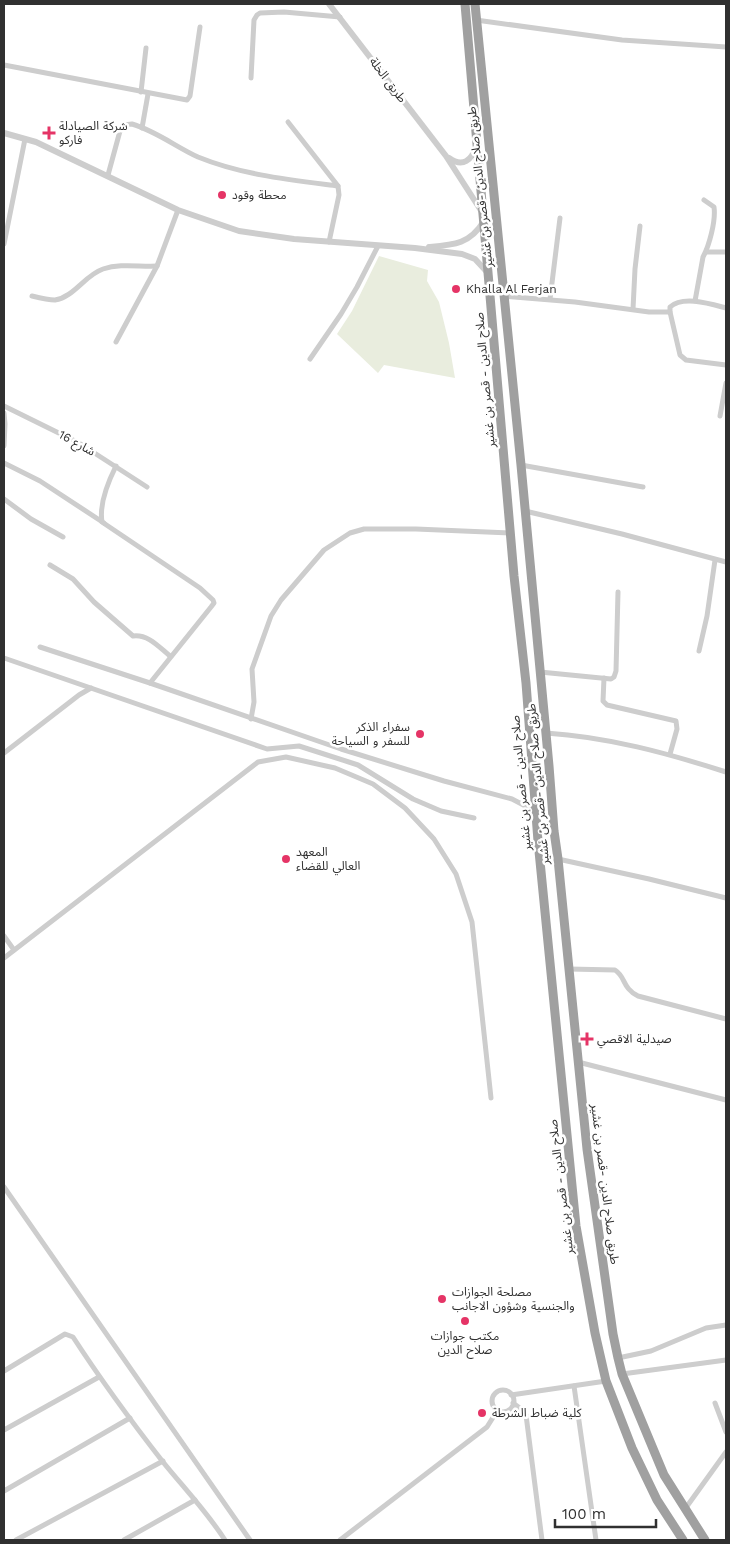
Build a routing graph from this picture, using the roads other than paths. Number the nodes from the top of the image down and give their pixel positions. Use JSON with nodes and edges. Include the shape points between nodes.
{"nodes":[{"id":1,"x":329,"y":4,"type":"edge"},
{"id":2,"x":465,"y":4,"type":"edge"},
{"id":3,"x":475,"y":4,"type":"edge"},
{"id":4,"x":341,"y":18,"type":"junction"},
{"id":5,"x":476,"y":20,"type":"junction"},
{"id":6,"x":200,"y":27,"type":"dead end"},
{"id":7,"x":726,"y":47,"type":"edge"},
{"id":8,"x":146,"y":48,"type":"dead end"},
{"id":9,"x":4,"y":65,"type":"edge"},
{"id":10,"x":251,"y":78,"type":"dead end"},
{"id":11,"x":141,"y":92,"type":"junction"},
{"id":12,"x":148,"y":94,"type":"junction"},
{"id":13,"x":288,"y":122,"type":"dead end"},
{"id":14,"x":142,"y":128,"type":"junction"},
{"id":15,"x":4,"y":133,"type":"edge"},
{"id":16,"x":25,"y":139,"type":"junction"},
{"id":17,"x":476,"y":142,"type":"junction"},
{"id":18,"x":446,"y":156,"type":"junction"},
{"id":19,"x":108,"y":175,"type":"junction"},
{"id":20,"x":338,"y":186,"type":"junction"},
{"id":21,"x":704,"y":200,"type":"dead end"},
{"id":22,"x":178,"y":210,"type":"junction"},
{"id":23,"x":484,"y":218,"type":"junction"},
{"id":24,"x":560,"y":218,"type":"dead end"},
{"id":25,"x":640,"y":226,"type":"dead end"},
{"id":26,"x":329,"y":242,"type":"junction"},
{"id":27,"x":4,"y":244,"type":"edge"},
{"id":28,"x":378,"y":246,"type":"junction"},
{"id":29,"x":415,"y":248,"type":"junction"},
{"id":30,"x":707,"y":252,"type":"junction"},
{"id":31,"x":726,"y":252,"type":"edge"},
{"id":32,"x":157,"y":266,"type":"junction"},
{"id":33,"x":488,"y":274,"type":"junction"},
{"id":34,"x":32,"y":296,"type":"dead end"},
{"id":35,"x":503,"y":296,"type":"junction"},
{"id":36,"x":550,"y":300,"type":"junction"},
{"id":37,"x":695,"y":301,"type":"junction"},
{"id":38,"x":726,"y":308,"type":"edge"},
{"id":39,"x":633,"y":310,"type":"junction"},
{"id":40,"x":670,"y":312,"type":"junction"},
{"id":41,"x":116,"y":342,"type":"dead end"},
{"id":42,"x":310,"y":359,"type":"dead end"},
{"id":43,"x":726,"y":365,"type":"edge"},
{"id":44,"x":726,"y":383,"type":"edge"},
{"id":45,"x":4,"y":406,"type":"edge"},
{"id":46,"x":4,"y":413,"type":"edge"},
{"id":47,"x":720,"y":416,"type":"dead end"},
{"id":48,"x":4,"y":446,"type":"edge"},
{"id":49,"x":4,"y":463,"type":"edge"},
{"id":50,"x":521,"y":465,"type":"junction"},
{"id":51,"x":116,"y":466,"type":"junction"},
{"id":52,"x":147,"y":487,"type":"dead end"},
{"id":53,"x":643,"y":487,"type":"dead end"},
{"id":54,"x":4,"y":499,"type":"edge"},
{"id":55,"x":525,"y":511,"type":"junction"},
{"id":56,"x":105,"y":524,"type":"junction"},
{"id":57,"x":511,"y":534,"type":"junction"},
{"id":58,"x":63,"y":536,"type":"dead end"},
{"id":59,"x":716,"y":560,"type":"junction"},
{"id":60,"x":726,"y":562,"type":"edge"},
{"id":61,"x":50,"y":565,"type":"dead end"},
{"id":62,"x":618,"y":592,"type":"dead end"},
{"id":63,"x":40,"y":647,"type":"dead end"},
{"id":64,"x":699,"y":651,"type":"dead end"},
{"id":65,"x":170,"y":656,"type":"junction"},
{"id":66,"x":4,"y":658,"type":"edge"},
{"id":67,"x":540,"y":672,"type":"junction"},
{"id":68,"x":604,"y":678,"type":"junction"},
{"id":69,"x":150,"y":683,"type":"junction"},
{"id":70,"x":92,"y":688,"type":"junction"},
{"id":71,"x":251,"y":719,"type":"junction"},
{"id":72,"x":546,"y":733,"type":"junction"},
{"id":73,"x":4,"y":753,"type":"edge"},
{"id":74,"x":670,"y":754,"type":"junction"},
{"id":75,"x":726,"y":772,"type":"edge"},
{"id":76,"x":551,"y":798,"type":"junction"},
{"id":77,"x":535,"y":806,"type":"junction"},
{"id":78,"x":474,"y":818,"type":"dead end"},
{"id":79,"x":540,"y":856,"type":"junction"},
{"id":80,"x":557,"y":856,"type":"junction"},
{"id":81,"x":726,"y":898,"type":"edge"},
{"id":82,"x":4,"y":936,"type":"edge"},
{"id":83,"x":14,"y":950,"type":"junction"},
{"id":84,"x":4,"y":958,"type":"edge"},
{"id":85,"x":568,"y":970,"type":"junction"},
{"id":86,"x":726,"y":1019,"type":"edge"},
{"id":87,"x":578,"y":1062,"type":"junction"},
{"id":88,"x":492,"y":1098,"type":"dead end"},
{"id":89,"x":726,"y":1100,"type":"edge"},
{"id":90,"x":4,"y":1187,"type":"edge"},
{"id":91,"x":726,"y":1325,"type":"edge"},
{"id":92,"x":618,"y":1358,"type":"junction"},
{"id":93,"x":726,"y":1360,"type":"edge"},
{"id":94,"x":4,"y":1370,"type":"edge"},
{"id":95,"x":622,"y":1374,"type":"junction"},
{"id":96,"x":99,"y":1377,"type":"junction"},
{"id":97,"x":606,"y":1381,"type":"junction"},
{"id":98,"x":574,"y":1386,"type":"junction"},
{"id":99,"x":511,"y":1395,"type":"junction"},
{"id":100,"x":513,"y":1403,"type":"junction"},
{"id":101,"x":715,"y":1403,"type":"dead end"},
{"id":102,"x":497,"y":1411,"type":"junction"},
{"id":103,"x":130,"y":1418,"type":"junction"},
{"id":104,"x":4,"y":1430,"type":"edge"},
{"id":105,"x":726,"y":1432,"type":"edge"},
{"id":106,"x":726,"y":1452,"type":"edge"},
{"id":107,"x":163,"y":1461,"type":"junction"},
{"id":108,"x":4,"y":1491,"type":"edge"},
{"id":109,"x":194,"y":1500,"type":"junction"},
{"id":110,"x":685,"y":1509,"type":"junction"},
{"id":111,"x":16,"y":1540,"type":"edge"},
{"id":112,"x":124,"y":1540,"type":"edge"},
{"id":113,"x":225,"y":1540,"type":"edge"},
{"id":114,"x":250,"y":1540,"type":"edge"},
{"id":115,"x":340,"y":1540,"type":"edge"},
{"id":116,"x":542,"y":1540,"type":"edge"},
{"id":117,"x":596,"y":1540,"type":"edge"},
{"id":118,"x":683,"y":1540,"type":"edge"},
{"id":119,"x":705,"y":1540,"type":"edge"}],
"edges":[{"from":1,"to":4,"type":"street","name":"طريق الخلة"},
{"from":2,"to":17,"type":"highway","name":"صلاح الدين - قصر بن غشير"},
{"from":3,"to":5,"type":"highway","name":"طريق صلاح الدين -قصر بن غشير"},
{"from":4,"to":10,"type":"street","via":[[284,12],[257,15],[254,20]]},
{"from":4,"to":18,"type":"street","name":"طريق الخلة"},
{"from":5,"to":7,"type":"street","via":[[622,40]]},
{"from":5,"to":35,"type":"highway","name":"طريق صلاح الدين -قصر بن غشير"},
{"from":6,"to":12,"type":"street","via":[[189,99]]},
{"from":8,"to":11,"type":"street"},
{"from":9,"to":11,"type":"street"},
{"from":11,"to":12,"type":"street"},
{"from":12,"to":14,"type":"street"},
{"from":13,"to":20,"type":"street"},
{"from":14,"to":19,"type":"street","via":[[128,124],[122,128]]},
{"from":14,"to":20,"type":"street","via":[[198,157],[242,171]]},
{"from":15,"to":16,"type":"street"},
{"from":16,"to":19,"type":"street"},
{"from":16,"to":27,"type":"street"},
{"from":17,"to":18,"type":"street","via":[[468,160],[457,162]]},
{"from":17,"to":23,"type":"highway","name":"صلاح الدين - قصر بن غشير"},
{"from":18,"to":23,"type":"street","name":"طريق الخلة"},
{"from":19,"to":22,"type":"street"},
{"from":20,"to":26,"type":"street","via":[[339,196]]},
{"from":21,"to":30,"type":"street","via":[[715,210]]},
{"from":22,"to":26,"type":"street","via":[[239,230]]},
{"from":22,"to":32,"type":"street"},
{"from":23,"to":29,"type":"street","via":[[474,234],[458,244]]},
{"from":23,"to":33,"type":"highway","name":"صلاح الدين - قصر بن غشير"},
{"from":24,"to":36,"type":"street"},
{"from":25,"to":39,"type":"street"},
{"from":26,"to":28,"type":"street"},
{"from":28,"to":29,"type":"street"},
{"from":28,"to":42,"type":"street","via":[[358,287]]},
{"from":29,"to":33,"type":"street","via":[[469,256]]},
{"from":30,"to":31,"type":"street"},
{"from":30,"to":37,"type":"street","via":[[702,257]]},
{"from":32,"to":34,"type":"street","via":[[114,266],[92,274],[62,298],[49,300]]},
{"from":32,"to":41,"type":"street"},
{"from":33,"to":57,"type":"highway","name":"صلاح الدين - قصر بن غشير"},
{"from":35,"to":36,"type":"street"},
{"from":35,"to":50,"type":"highway","name":"طريق صلاح الدين -قصر بن غشير"},
{"from":36,"to":39,"type":"street"},
{"from":37,"to":38,"type":"street"},
{"from":37,"to":40,"type":"street","via":[[674,304]]},
{"from":39,"to":40,"type":"street"},
{"from":40,"to":43,"type":"street","via":[[682,358]]},
{"from":44,"to":47,"type":"street"},
{"from":45,"to":51,"type":"street","name":"شارع 16"},
{"from":46,"to":48,"type":"street"},
{"from":49,"to":56,"type":"street"},
{"from":50,"to":53,"type":"street"},
{"from":50,"to":55,"type":"highway","name":"طريق صلاح الدين -قصر بن غشير"},
{"from":51,"to":52,"type":"street","name":"شارع 16"},
{"from":51,"to":56,"type":"street","via":[[107,486],[102,520]]},
{"from":54,"to":58,"type":"street"},
{"from":55,"to":59,"type":"street"},
{"from":55,"to":67,"type":"highway","name":"طريق صلاح الدين -قصر بن غشير"},
{"from":56,"to":65,"type":"street","via":[[213,600],[211,607]]},
{"from":57,"to":71,"type":"street","via":[[364,529],[333,543],[281,600],[271,616],[252,669],[254,702]]},
{"from":57,"to":77,"type":"highway","name":"صلاح الدين - قصر بن غشير"},
{"from":59,"to":60,"type":"street"},
{"from":59,"to":64,"type":"street"},
{"from":61,"to":65,"type":"street","via":[[73,579],[133,636],[146,637]]},
{"from":62,"to":68,"type":"street","via":[[616,671],[612,678]]},
{"from":63,"to":69,"type":"street"},
{"from":65,"to":69,"type":"street"},
{"from":66,"to":70,"type":"street"},
{"from":67,"to":68,"type":"street"},
{"from":67,"to":72,"type":"highway","name":"طريق صلاح الدين -قصر بن غشير"},
{"from":68,"to":74,"type":"street","via":[[603,701],[606,705],[676,721]]},
{"from":69,"to":71,"type":"street"},
{"from":70,"to":73,"type":"street"},
{"from":70,"to":78,"type":"street","via":[[267,749],[299,746],[358,765],[441,812]]},
{"from":71,"to":77,"type":"street","via":[[444,781]]},
{"from":72,"to":74,"type":"street","via":[[574,735]]},
{"from":72,"to":76,"type":"highway","name":"طريق صلاح الدين -قصر بن غشير"},
{"from":74,"to":75,"type":"street"},
{"from":76,"to":77,"type":"highway","via":[[545,807]]},
{"from":76,"to":80,"type":"highway","name":"طريق صلاح الدين -قصر بن غشير"},
{"from":77,"to":79,"type":"highway","name":"صلاح الدين - قصر بن غشير"},
{"from":79,"to":80,"type":"highway","via":[[543,848],[550,846]]},
{"from":79,"to":97,"type":"highway","name":"صلاح الدين - قصر بن غشير","via":[[576,1226],[594,1334]]},
{"from":80,"to":81,"type":"street"},
{"from":80,"to":85,"type":"highway","name":"طريق صلاح الدين -قصر بن غشير"},
{"from":82,"to":83,"type":"street"},
{"from":83,"to":84,"type":"street"},
{"from":83,"to":88,"type":"street","via":[[258,762],[286,757],[334,768],[373,784],[405,808],[432,836],[456,874],[472,922]]},
{"from":85,"to":86,"type":"street","via":[[618,970],[631,993]]},
{"from":85,"to":87,"type":"highway","name":"طريق صلاح الدين -قصر بن غشير"},
{"from":87,"to":89,"type":"street"},
{"from":87,"to":92,"type":"highway","name":"طريق صلاح الدين -قصر بن غشير","via":[[612,1334]]},
{"from":90,"to":114,"type":"street"},
{"from":91,"to":92,"type":"street","via":[[706,1328],[651,1351]]},
{"from":92,"to":95,"type":"highway","name":"طريق صلاح الدين -قصر بن غشير"},
{"from":93,"to":95,"type":"street"},
{"from":94,"to":96,"type":"street","via":[[70,1334]]},
{"from":95,"to":110,"type":"highway","name":"طريق صلاح الدين -قصر بن غشير","via":[[664,1475]]},
{"from":96,"to":103,"type":"street"},
{"from":96,"to":104,"type":"street"},
{"from":97,"to":98,"type":"street"},
{"from":97,"to":118,"type":"highway","name":"صلاح الدين - قصر بن غشير","via":[[657,1500]]},
{"from":98,"to":99,"type":"street"},
{"from":98,"to":117,"type":"street"},
{"from":99,"to":100,"type":"street"},
{"from":99,"to":102,"type":"street","via":[[504,1391],[496,1393],[492,1404]]},
{"from":100,"to":102,"type":"street","via":[[505,1412]]},
{"from":100,"to":116,"type":"street","via":[[526,1415]]},
{"from":101,"to":105,"type":"street"},
{"from":102,"to":115,"type":"street","via":[[486,1427]]},
{"from":103,"to":107,"type":"street"},
{"from":103,"to":108,"type":"street"},
{"from":106,"to":110,"type":"street"},
{"from":107,"to":109,"type":"street"},
{"from":107,"to":111,"type":"street"},
{"from":109,"to":112,"type":"street"},
{"from":109,"to":113,"type":"street"},
{"from":110,"to":119,"type":"highway","name":"طريق صلاح الدين -قصر بن غشير"}]}
